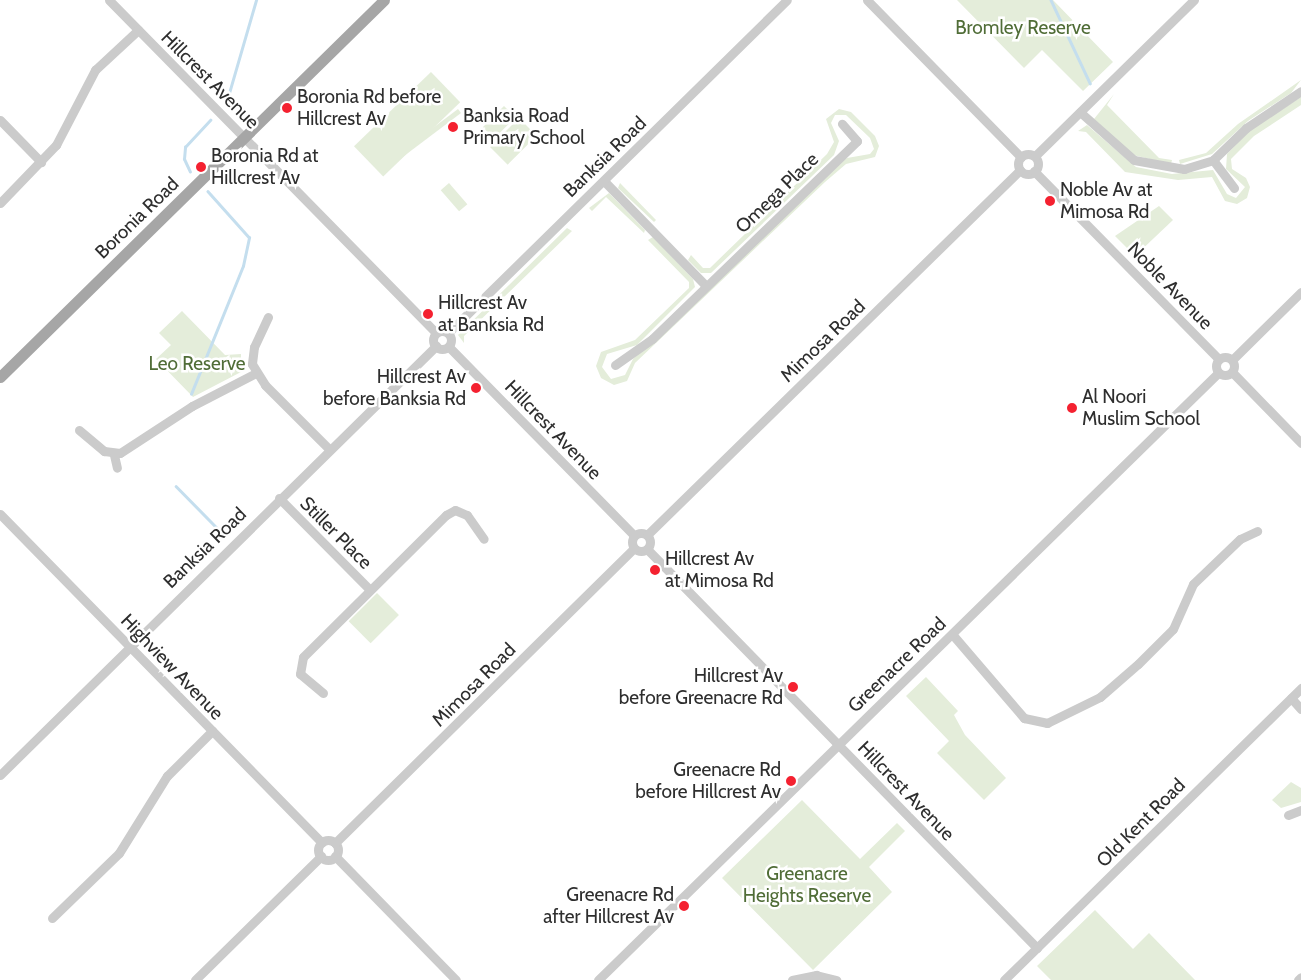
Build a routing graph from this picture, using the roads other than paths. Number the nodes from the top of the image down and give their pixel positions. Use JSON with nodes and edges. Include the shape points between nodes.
{"nodes":[{"id":1,"x":109,"y":0,"type":"edge"},
{"id":2,"x":384,"y":0,"type":"edge"},
{"id":3,"x":795,"y":0,"type":"edge"},
{"id":4,"x":867,"y":0,"type":"edge"},
{"id":5,"x":1194,"y":0,"type":"edge"},
{"id":6,"x":786,"y":2,"type":"edge"},
{"id":7,"x":138,"y":30,"type":"junction"},
{"id":8,"x":1301,"y":91,"type":"edge"},
{"id":9,"x":1080,"y":112,"type":"junction"},
{"id":10,"x":0,"y":120,"type":"edge"},
{"id":11,"x":842,"y":124,"type":"dead end"},
{"id":12,"x":244,"y":137,"type":"junction"},
{"id":13,"x":1034,"y":156,"type":"junction"},
{"id":14,"x":1021,"y":157,"type":"junction"},
{"id":15,"x":1213,"y":160,"type":"junction"},
{"id":16,"x":41,"y":162,"type":"junction"},
{"id":17,"x":1020,"y":170,"type":"junction"},
{"id":18,"x":1034,"y":171,"type":"junction"},
{"id":19,"x":604,"y":181,"type":"junction"},
{"id":20,"x":1234,"y":188,"type":"dead end"},
{"id":21,"x":0,"y":203,"type":"edge"},
{"id":22,"x":706,"y":285,"type":"junction"},
{"id":23,"x":1301,"y":292,"type":"edge"},
{"id":24,"x":268,"y":317,"type":"dead end"},
{"id":25,"x":436,"y":333,"type":"junction"},
{"id":26,"x":448,"y":333,"type":"junction"},
{"id":27,"x":436,"y":346,"type":"junction"},
{"id":28,"x":449,"y":347,"type":"junction"},
{"id":29,"x":1219,"y":359,"type":"junction"},
{"id":30,"x":1232,"y":360,"type":"junction"},
{"id":31,"x":615,"y":365,"type":"dead end"},
{"id":32,"x":1218,"y":372,"type":"junction"},
{"id":33,"x":1232,"y":372,"type":"junction"},
{"id":34,"x":256,"y":373,"type":"junction"},
{"id":35,"x":0,"y":377,"type":"edge"},
{"id":36,"x":79,"y":430,"type":"dead end"},
{"id":37,"x":1301,"y":443,"type":"edge"},
{"id":38,"x":328,"y":448,"type":"junction"},
{"id":39,"x":114,"y":455,"type":"junction"},
{"id":40,"x":117,"y":468,"type":"dead end"},
{"id":41,"x":279,"y":498,"type":"junction"},
{"id":42,"x":0,"y":514,"type":"edge"},
{"id":43,"x":1257,"y":531,"type":"dead end"},
{"id":44,"x":634,"y":535,"type":"junction"},
{"id":45,"x":647,"y":535,"type":"junction"},
{"id":46,"x":484,"y":539,"type":"dead end"},
{"id":47,"x":634,"y":548,"type":"junction"},
{"id":48,"x":647,"y":549,"type":"junction"},
{"id":49,"x":370,"y":590,"type":"junction"},
{"id":50,"x":952,"y":634,"type":"junction"},
{"id":51,"x":129,"y":646,"type":"junction"},
{"id":52,"x":1301,"y":688,"type":"edge"},
{"id":53,"x":323,"y":692,"type":"dead end"},
{"id":54,"x":1291,"y":698,"type":"junction"},
{"id":55,"x":1301,"y":709,"type":"edge"},
{"id":56,"x":212,"y":731,"type":"junction"},
{"id":57,"x":839,"y":745,"type":"junction"},
{"id":58,"x":0,"y":775,"type":"edge"},
{"id":59,"x":1301,"y":810,"type":"edge"},
{"id":60,"x":1288,"y":815,"type":"dead end"},
{"id":61,"x":322,"y":843,"type":"junction"},
{"id":62,"x":335,"y":843,"type":"junction"},
{"id":63,"x":321,"y":856,"type":"junction"},
{"id":64,"x":335,"y":856,"type":"junction"},
{"id":65,"x":52,"y":918,"type":"dead end"},
{"id":66,"x":1037,"y":948,"type":"junction"},
{"id":67,"x":1301,"y":977,"type":"edge"},
{"id":68,"x":194,"y":980,"type":"edge"},
{"id":69,"x":456,"y":980,"type":"edge"},
{"id":70,"x":598,"y":980,"type":"edge"},
{"id":71,"x":792,"y":980,"type":"edge"},
{"id":72,"x":836,"y":980,"type":"edge"},
{"id":73,"x":1004,"y":980,"type":"edge"},
{"id":74,"x":1298,"y":980,"type":"edge"}],
"edges":[{"from":1,"to":7,"type":"street","name":"Hillcrest Avenue"},
{"from":2,"to":12,"type":"main road","name":"Boronia Road"},
{"from":3,"to":6,"type":"street","name":"Banksia Road"},
{"from":4,"to":14,"type":"street"},
{"from":5,"to":9,"type":"street"},
{"from":6,"to":19,"type":"street","name":"Banksia Road"},
{"from":7,"to":12,"type":"street","name":"Hillcrest Avenue"},
{"from":7,"to":16,"type":"street","via":[[96,70],[67,132]]},
{"from":8,"to":15,"type":"street","via":[[1246,128]]},
{"from":9,"to":13,"type":"street"},
{"from":9,"to":15,"type":"street","via":[[1118,149],[1140,163],[1180,170]]},
{"from":10,"to":16,"type":"street"},
{"from":11,"to":22,"type":"street","name":"Omega Place","via":[[857,141]]},
{"from":12,"to":25,"type":"street","name":"Hillcrest Avenue"},
{"from":12,"to":35,"type":"main road","name":"Boronia Road"},
{"from":13,"to":14,"type":"street"},
{"from":13,"to":18,"type":"street"},
{"from":14,"to":17,"type":"street"},
{"from":15,"to":20,"type":"street"},
{"from":16,"to":21,"type":"street"},
{"from":17,"to":18,"type":"street"},
{"from":17,"to":45,"type":"street","name":"Mimosa Road"},
{"from":18,"to":29,"type":"street","name":"Noble Avenue"},
{"from":19,"to":22,"type":"street"},
{"from":19,"to":26,"type":"street","name":"Banksia Road"},
{"from":22,"to":31,"type":"street","name":"Omega Place","via":[[645,345]]},
{"from":23,"to":30,"type":"street"},
{"from":24,"to":34,"type":"street","via":[[252,356]]},
{"from":25,"to":26,"type":"street"},
{"from":25,"to":27,"type":"street"},
{"from":26,"to":28,"type":"street"},
{"from":27,"to":28,"type":"street"},
{"from":27,"to":38,"type":"street","name":"Banksia Road"},
{"from":28,"to":44,"type":"street","name":"Hillcrest Avenue"},
{"from":29,"to":30,"type":"street"},
{"from":29,"to":32,"type":"street"},
{"from":30,"to":33,"type":"street"},
{"from":32,"to":33,"type":"street"},
{"from":32,"to":50,"type":"street","name":"Greenacre Road"},
{"from":33,"to":37,"type":"street"},
{"from":34,"to":38,"type":"street"},
{"from":34,"to":39,"type":"street"},
{"from":36,"to":39,"type":"street"},
{"from":38,"to":41,"type":"street","name":"Banksia Road"},
{"from":39,"to":40,"type":"street"},
{"from":41,"to":49,"type":"street","name":"Stiller Place"},
{"from":41,"to":51,"type":"street","name":"Banksia Road"},
{"from":42,"to":51,"type":"street","name":"Highview Avenue"},
{"from":43,"to":50,"type":"street","via":[[1240,539],[1193,584],[1173,629],[1138,664],[1100,697],[1046,723],[1024,718]]},
{"from":44,"to":45,"type":"street"},
{"from":44,"to":47,"type":"street"},
{"from":45,"to":48,"type":"street"},
{"from":46,"to":49,"type":"street","name":"Stiller Place","via":[[472,519],[454,508]]},
{"from":47,"to":48,"type":"street"},
{"from":47,"to":62,"type":"street","name":"Mimosa Road"},
{"from":48,"to":57,"type":"street","name":"Hillcrest Avenue"},
{"from":49,"to":53,"type":"street","name":"Stiller Place","via":[[295,664],[304,679]]},
{"from":50,"to":57,"type":"street","name":"Greenacre Road"},
{"from":51,"to":56,"type":"street","name":"Highview Avenue"},
{"from":51,"to":58,"type":"street","name":"Banksia Road"},
{"from":52,"to":54,"type":"street","name":"Old Kent Road"},
{"from":54,"to":55,"type":"street"},
{"from":54,"to":66,"type":"street","name":"Old Kent Road"},
{"from":56,"to":61,"type":"street","name":"Highview Avenue"},
{"from":56,"to":65,"type":"street","via":[[167,776],[118,854]]},
{"from":57,"to":66,"type":"street","name":"Hillcrest Avenue"},
{"from":57,"to":70,"type":"street","name":"Greenacre Road"},
{"from":59,"to":60,"type":"street"},
{"from":61,"to":62,"type":"street"},
{"from":61,"to":63,"type":"street"},
{"from":62,"to":64,"type":"street"},
{"from":63,"to":64,"type":"street"},
{"from":63,"to":68,"type":"street"},
{"from":64,"to":69,"type":"street"},
{"from":66,"to":73,"type":"street","name":"Old Kent Road"},
{"from":67,"to":74,"type":"street"},
{"from":71,"to":72,"type":"street","via":[[816,976]]}]}
